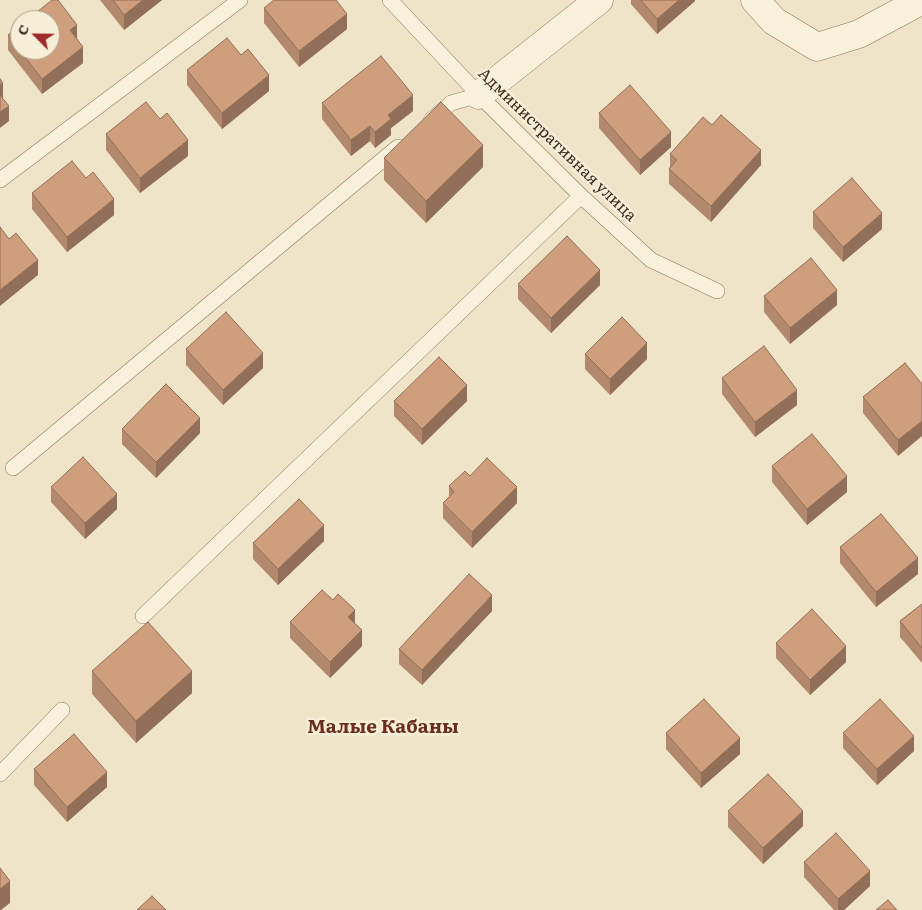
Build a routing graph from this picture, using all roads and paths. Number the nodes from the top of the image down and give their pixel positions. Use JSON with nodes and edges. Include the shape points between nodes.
{"nodes":[{"id":1,"x":240,"y":0,"type":"edge"},
{"id":2,"x":390,"y":0,"type":"edge"},
{"id":3,"x":599,"y":0,"type":"edge"},
{"id":4,"x":756,"y":0,"type":"edge"},
{"id":5,"x":918,"y":5,"type":"edge"},
{"id":6,"x":479,"y":95,"type":"junction"},
{"id":7,"x":0,"y":180,"type":"edge"},
{"id":8,"x":581,"y":196,"type":"junction"},
{"id":9,"x":717,"y":291,"type":"dead end"},
{"id":10,"x":13,"y":468,"type":"dead end"},
{"id":11,"x":143,"y":616,"type":"dead end"},
{"id":12,"x":62,"y":710,"type":"dead end"},
{"id":13,"x":0,"y":774,"type":"edge"}],
"edges":[{"from":1,"to":7,"type":"lane"},
{"from":2,"to":6,"type":"lane","name":"Административная улица"},
{"from":3,"to":6,"type":"street"},
{"from":4,"to":5,"type":"street","via":[[774,21],[817,47],[859,34]]},
{"from":6,"to":8,"type":"lane","name":"Административная улица"},
{"from":6,"to":10,"type":"lane","via":[[451,103]]},
{"from":8,"to":9,"type":"lane","name":"Административная улица","via":[[651,260]]},
{"from":8,"to":11,"type":"lane"},
{"from":12,"to":13,"type":"lane"}]}
